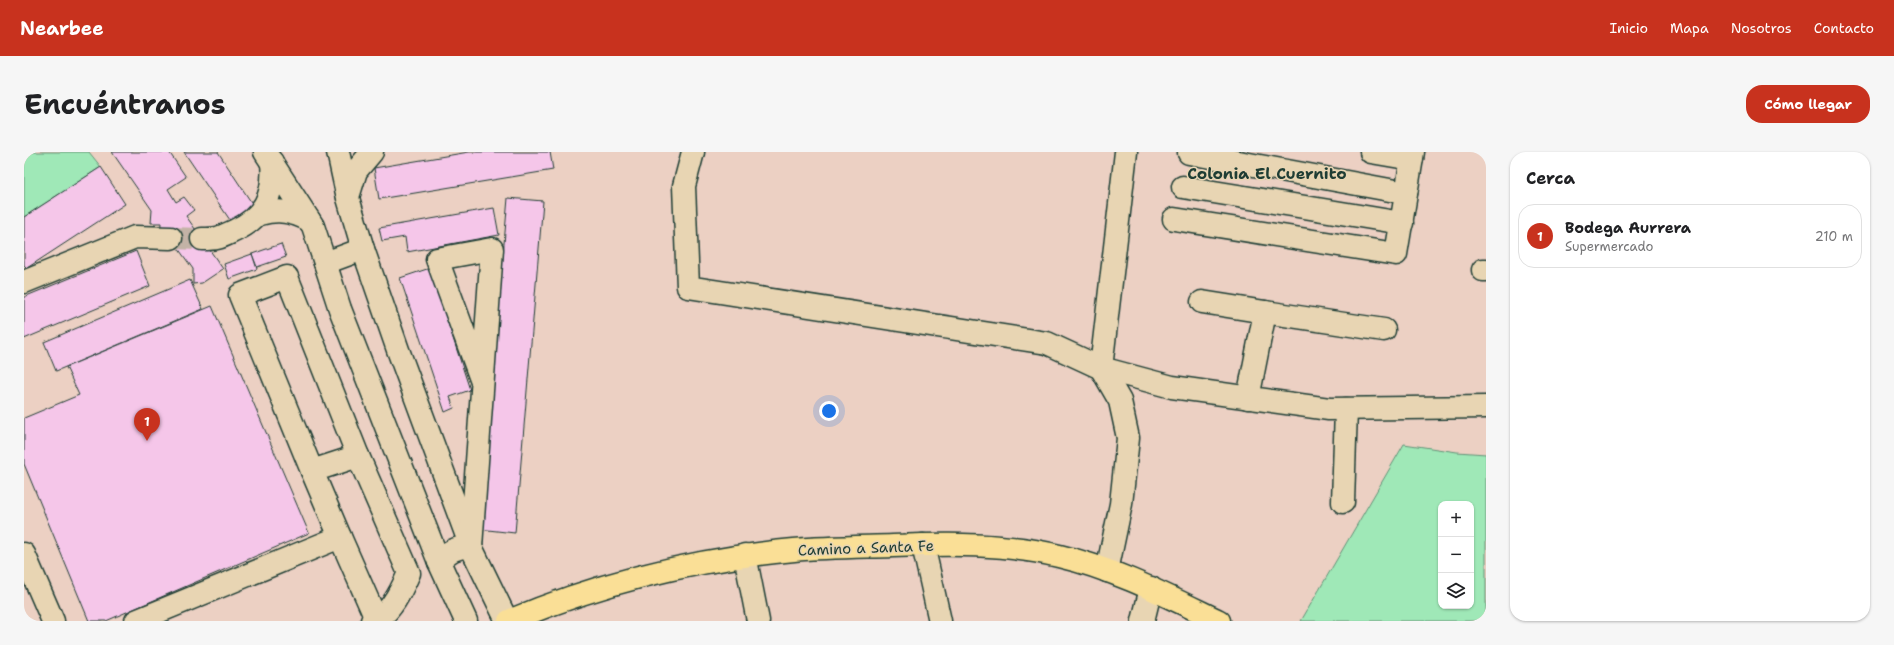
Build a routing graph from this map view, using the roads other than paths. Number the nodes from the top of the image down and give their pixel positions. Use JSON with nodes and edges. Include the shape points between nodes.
{"nodes":[{"id":1,"x":338,"y":152,"type":"edge"},
{"id":2,"x":372,"y":152,"type":"edge"},
{"id":3,"x":694,"y":152,"type":"edge"},
{"id":4,"x":1126,"y":152,"type":"edge"},
{"id":5,"x":1371,"y":152,"type":"edge"},
{"id":6,"x":1189,"y":153,"type":"dead end"},
{"id":7,"x":1413,"y":156,"type":"edge"},
{"id":8,"x":269,"y":157,"type":"edge"},
{"id":9,"x":1182,"y":186,"type":"dead end"},
{"id":10,"x":1406,"y":193,"type":"junction"},
{"id":11,"x":348,"y":198,"type":"junction"},
{"id":12,"x":260,"y":214,"type":"junction"},
{"id":13,"x":1174,"y":219,"type":"dead end"},
{"id":14,"x":309,"y":220,"type":"junction"},
{"id":15,"x":1402,"y":223,"type":"junction"},
{"id":16,"x":171,"y":238,"type":"tunnel mouth"},
{"id":17,"x":202,"y":239,"type":"tunnel mouth"},
{"id":18,"x":362,"y":249,"type":"junction"},
{"id":19,"x":325,"y":263,"type":"junction"},
{"id":20,"x":24,"y":282,"type":"edge"},
{"id":21,"x":1202,"y":302,"type":"dead end"},
{"id":22,"x":1265,"y":312,"type":"junction"},
{"id":23,"x":1384,"y":330,"type":"dead end"},
{"id":24,"x":1101,"y":368,"type":"junction"},
{"id":25,"x":482,"y":382,"type":"junction"},
{"id":26,"x":1248,"y":398,"type":"junction"},
{"id":27,"x":1486,"y":407,"type":"edge"},
{"id":28,"x":1346,"y":409,"type":"junction"},
{"id":29,"x":358,"y":456,"type":"junction"},
{"id":30,"x":312,"y":471,"type":"junction"},
{"id":31,"x":1343,"y":502,"type":"dead end"},
{"id":32,"x":340,"y":537,"type":"junction"},
{"id":33,"x":923,"y":545,"type":"junction"},
{"id":34,"x":471,"y":547,"type":"junction"},
{"id":35,"x":24,"y":554,"type":"edge"},
{"id":36,"x":745,"y":555,"type":"junction"},
{"id":37,"x":440,"y":562,"type":"junction"},
{"id":38,"x":1107,"y":571,"type":"junction"},
{"id":39,"x":1151,"y":588,"type":"junction"},
{"id":40,"x":53,"y":621,"type":"edge"},
{"id":41,"x":136,"y":621,"type":"edge"},
{"id":42,"x":375,"y":621,"type":"edge"},
{"id":43,"x":466,"y":621,"type":"edge"},
{"id":44,"x":508,"y":621,"type":"edge"},
{"id":45,"x":758,"y":621,"type":"edge"},
{"id":46,"x":940,"y":621,"type":"edge"},
{"id":47,"x":1142,"y":621,"type":"edge"},
{"id":48,"x":1219,"y":621,"type":"edge"}],
"edges":[{"from":1,"to":11,"type":"street"},
{"from":2,"to":11,"type":"street","via":[[356,171]]},
{"from":3,"to":24,"type":"street","via":[[684,186],[688,287],[1047,343]]},
{"from":4,"to":24,"type":"street"},
{"from":5,"to":7,"type":"street"},
{"from":6,"to":10,"type":"street"},
{"from":7,"to":10,"type":"street"},
{"from":8,"to":12,"type":"street","via":[[273,175],[271,188]]},
{"from":8,"to":14,"type":"street"},
{"from":9,"to":15,"type":"street"},
{"from":10,"to":15,"type":"street"},
{"from":11,"to":18,"type":"street"},
{"from":12,"to":14,"type":"street","via":[[272,210],[285,210]]},
{"from":12,"to":17,"type":"street","via":[[241,228],[219,239]]},
{"from":13,"to":15,"type":"street","via":[[1396,254]]},
{"from":14,"to":19,"type":"street"},
{"from":16,"to":20,"type":"street","via":[[135,237]]},
{"from":18,"to":19,"type":"street"},
{"from":18,"to":34,"type":"street"},
{"from":19,"to":37,"type":"street","via":[[340,309]]},
{"from":21,"to":22,"type":"street"},
{"from":22,"to":23,"type":"street"},
{"from":22,"to":26,"type":"street"},
{"from":24,"to":26,"type":"street","via":[[1172,387]]},
{"from":24,"to":38,"type":"street","via":[[1120,401],[1128,438],[1121,504]]},
{"from":25,"to":25,"type":"street","via":[[483,366],[492,249],[437,259]]},
{"from":25,"to":34,"type":"street"},
{"from":26,"to":28,"type":"street"},
{"from":27,"to":28,"type":"street"},
{"from":28,"to":31,"type":"street"},
{"from":29,"to":30,"type":"street"},
{"from":29,"to":30,"type":"street","via":[[287,277],[240,296]]},
{"from":29,"to":42,"type":"street","via":[[409,573],[396,601]]},
{"from":30,"to":32,"type":"street"},
{"from":32,"to":41,"type":"street"},
{"from":32,"to":42,"type":"street"},
{"from":33,"to":36,"type":"main road","name":"Camino a Santa Fe","via":[[796,550]]},
{"from":33,"to":38,"type":"main road","name":"Camino a Santa Fe","via":[[1006,547],[1058,556]]},
{"from":33,"to":46,"type":"street"},
{"from":34,"to":37,"type":"street","via":[[453,550],[445,554]]},
{"from":34,"to":44,"type":"street"},
{"from":35,"to":40,"type":"street"},
{"from":36,"to":44,"type":"main road","name":"Camino a Santa Fe","via":[[644,575],[552,603]]},
{"from":36,"to":45,"type":"street"},
{"from":37,"to":43,"type":"street"},
{"from":38,"to":39,"type":"main road","name":"Camino a Santa Fe"},
{"from":39,"to":47,"type":"street"},
{"from":39,"to":48,"type":"main road","name":"Camino a Santa Fe"}]}
